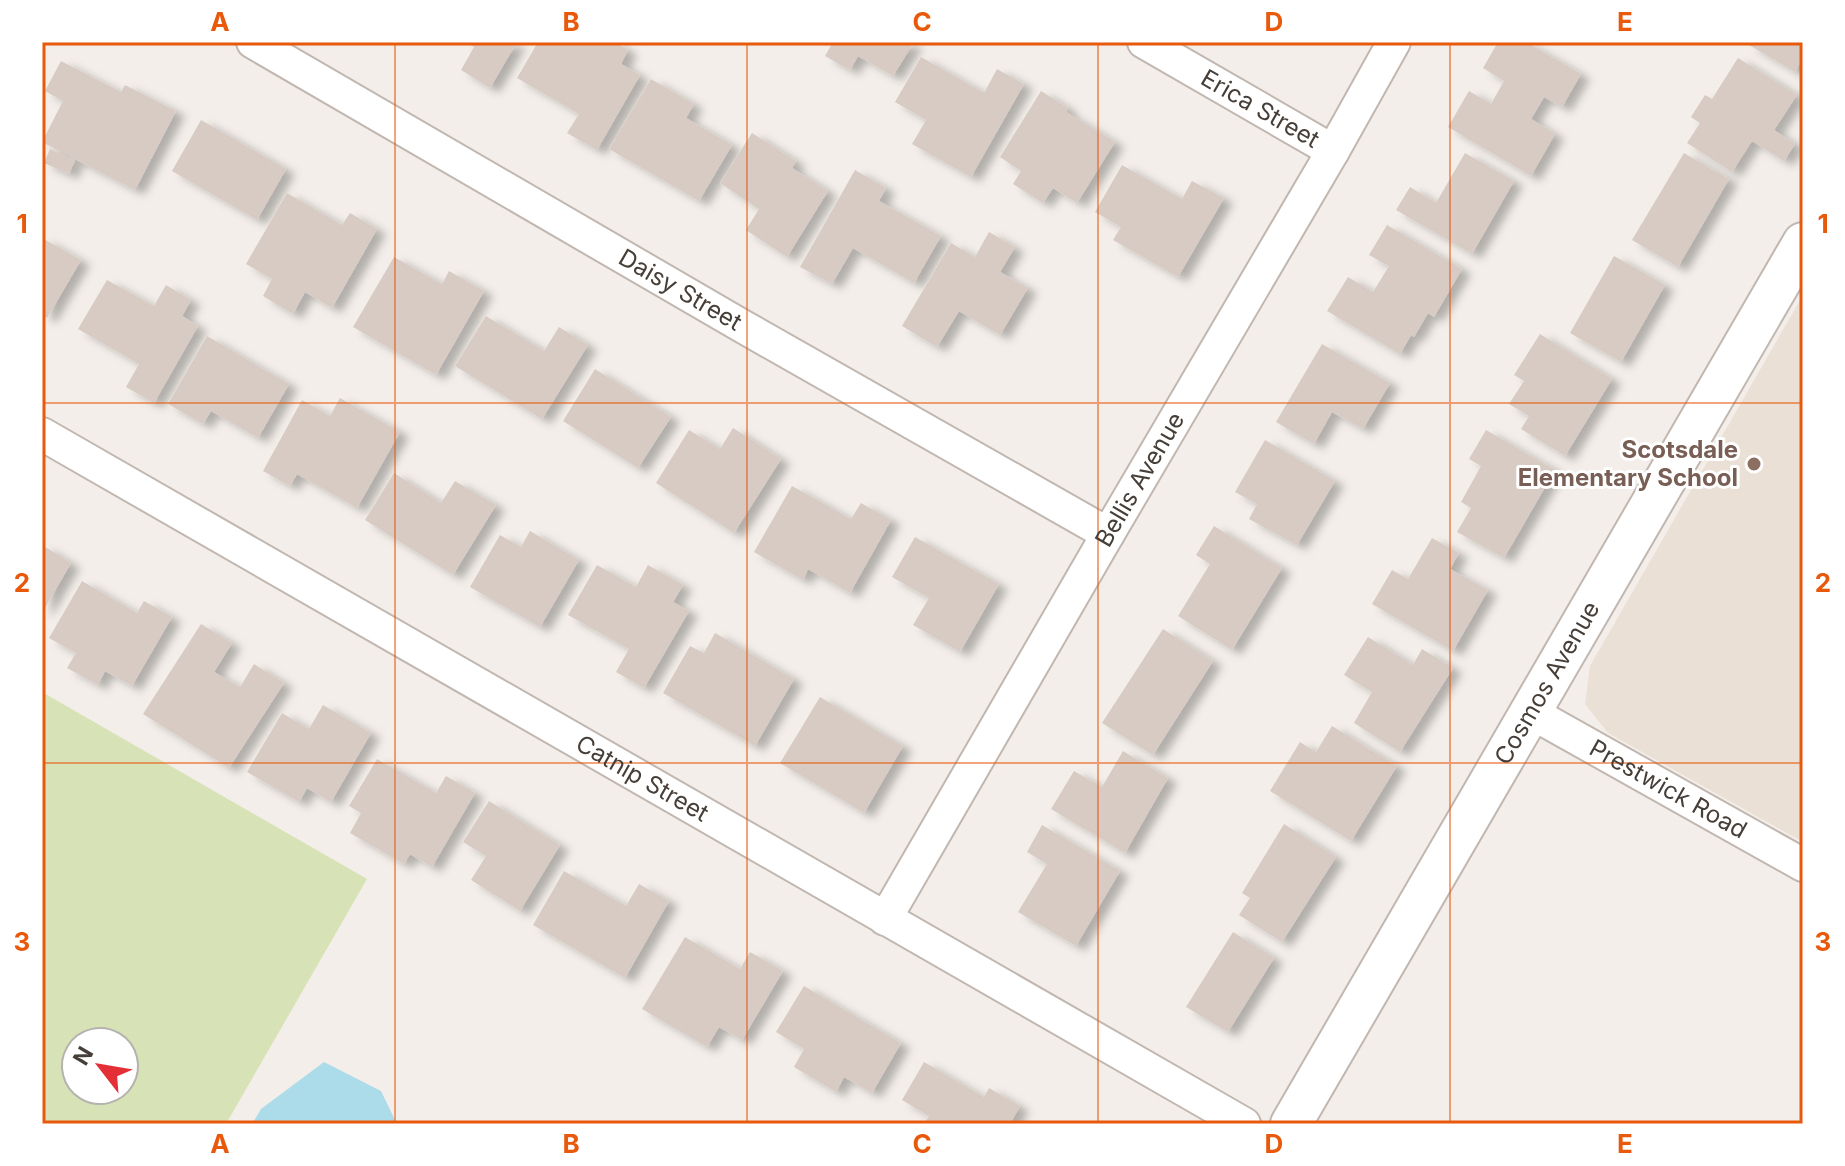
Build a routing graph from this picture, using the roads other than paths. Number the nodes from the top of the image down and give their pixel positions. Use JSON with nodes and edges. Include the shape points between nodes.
{"nodes":[{"id":1,"x":253,"y":42,"type":"edge"},
{"id":2,"x":1144,"y":42,"type":"edge"},
{"id":3,"x":1394,"y":42,"type":"edge"},
{"id":4,"x":1333,"y":151,"type":"junction"},
{"id":5,"x":1803,"y":243,"type":"edge"},
{"id":6,"x":42,"y":434,"type":"edge"},
{"id":7,"x":1108,"y":534,"type":"junction"},
{"id":8,"x":1532,"y":713,"type":"junction"},
{"id":9,"x":1803,"y":865,"type":"edge"},
{"id":10,"x":885,"y":919,"type":"junction"},
{"id":11,"x":1244,"y":1124,"type":"edge"},
{"id":12,"x":1291,"y":1124,"type":"edge"}],
"edges":[{"from":1,"to":7,"type":"street","name":"Daisy Street"},
{"from":2,"to":4,"type":"street","name":"Erica Street"},
{"from":3,"to":4,"type":"street","name":"Bellis Avenue"},
{"from":4,"to":7,"type":"street","name":"Bellis Avenue"},
{"from":5,"to":8,"type":"street","name":"Cosmos Avenue"},
{"from":6,"to":10,"type":"street","name":"Catnip Street"},
{"from":7,"to":10,"type":"street","name":"Bellis Avenue"},
{"from":8,"to":9,"type":"street","name":"Prestwick Road"},
{"from":8,"to":12,"type":"street","name":"Cosmos Avenue"},
{"from":10,"to":11,"type":"street","name":"Catnip Street"}]}
